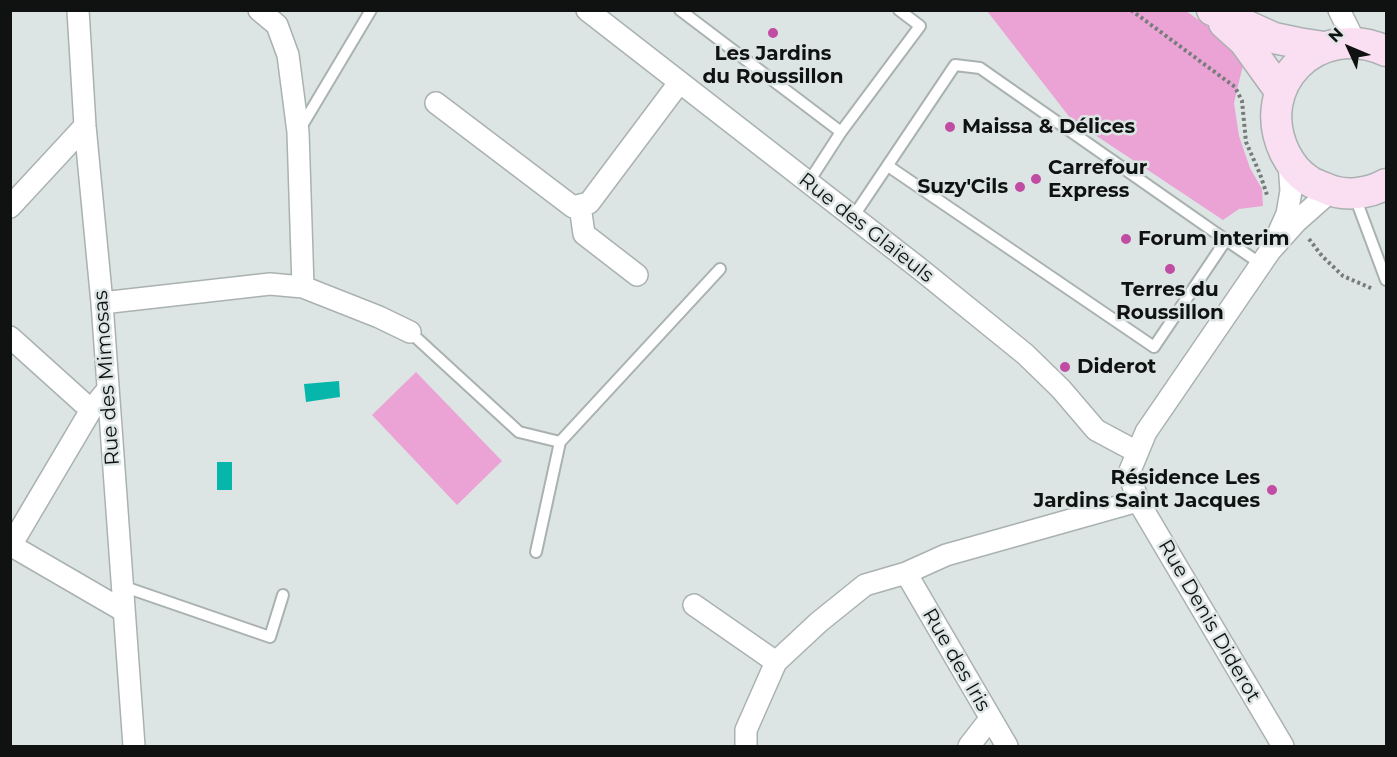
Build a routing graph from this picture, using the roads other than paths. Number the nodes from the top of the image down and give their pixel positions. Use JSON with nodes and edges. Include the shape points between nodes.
{"nodes":[{"id":1,"x":78,"y":10,"type":"edge"},
{"id":2,"x":259,"y":10,"type":"edge"},
{"id":3,"x":372,"y":10,"type":"edge"},
{"id":4,"x":587,"y":10,"type":"edge"},
{"id":5,"x":680,"y":10,"type":"edge"},
{"id":6,"x":899,"y":10,"type":"edge"},
{"id":7,"x":1211,"y":10,"type":"edge"},
{"id":8,"x":1339,"y":10,"type":"edge"},
{"id":9,"x":1354,"y":42,"type":"junction"},
{"id":10,"x":1324,"y":47,"type":"junction"},
{"id":11,"x":1386,"y":51,"type":"edge"},
{"id":12,"x":679,"y":83,"type":"junction"},
{"id":13,"x":1280,"y":91,"type":"junction"},
{"id":14,"x":436,"y":103,"type":"dead end"},
{"id":15,"x":86,"y":126,"type":"junction"},
{"id":16,"x":298,"y":132,"type":"junction"},
{"id":17,"x":841,"y":132,"type":"junction"},
{"id":18,"x":1289,"y":162,"type":"junction"},
{"id":19,"x":888,"y":166,"type":"junction"},
{"id":20,"x":808,"y":183,"type":"junction"},
{"id":21,"x":1368,"y":189,"type":"edge"},
{"id":22,"x":580,"y":206,"type":"junction"},
{"id":23,"x":10,"y":207,"type":"edge"},
{"id":24,"x":853,"y":217,"type":"junction"},
{"id":25,"x":1292,"y":218,"type":"junction"},
{"id":26,"x":1226,"y":240,"type":"junction"},
{"id":27,"x":1266,"y":257,"type":"junction"},
{"id":28,"x":720,"y":269,"type":"dead end"},
{"id":29,"x":637,"y":275,"type":"dead end"},
{"id":30,"x":1386,"y":280,"type":"edge"},
{"id":31,"x":303,"y":287,"type":"junction"},
{"id":32,"x":102,"y":303,"type":"junction"},
{"id":33,"x":410,"y":332,"type":"joint"},
{"id":34,"x":10,"y":337,"type":"edge"},
{"id":35,"x":108,"y":389,"type":"junction"},
{"id":36,"x":91,"y":410,"type":"junction"},
{"id":37,"x":560,"y":442,"type":"junction"},
{"id":38,"x":1137,"y":452,"type":"junction"},
{"id":39,"x":1138,"y":501,"type":"junction"},
{"id":40,"x":11,"y":547,"type":"edge"},
{"id":41,"x":536,"y":552,"type":"dead end"},
{"id":42,"x":906,"y":573,"type":"junction"},
{"id":43,"x":122,"y":586,"type":"junction"},
{"id":44,"x":283,"y":595,"type":"dead end"},
{"id":45,"x":694,"y":605,"type":"dead end"},
{"id":46,"x":124,"y":611,"type":"junction"},
{"id":47,"x":776,"y":662,"type":"junction"},
{"id":48,"x":990,"y":719,"type":"junction"},
{"id":49,"x":134,"y":747,"type":"edge"},
{"id":50,"x":746,"y":747,"type":"edge"},
{"id":51,"x":969,"y":747,"type":"edge"},
{"id":52,"x":1007,"y":747,"type":"edge"},
{"id":53,"x":1283,"y":747,"type":"edge"}],
"edges":[{"from":1,"to":15,"type":"street","name":"Rue des Mimosas"},
{"from":2,"to":16,"type":"street","via":[[277,25],[288,56]]},
{"from":3,"to":16,"type":"lane"},
{"from":4,"to":12,"type":"street","name":"Rue des Glaïeuls"},
{"from":5,"to":17,"type":"lane"},
{"from":6,"to":17,"type":"lane","via":[[920,26]]},
{"from":7,"to":10,"type":"main road","via":[[1274,38]]},
{"from":7,"to":13,"type":"main road","via":[[1244,41]]},
{"from":8,"to":9,"type":"street"},
{"from":9,"to":10,"type":"main road"},
{"from":9,"to":11,"type":"main road"},
{"from":10,"to":13,"type":"main road","via":[[1305,58]]},
{"from":12,"to":20,"type":"street","name":"Rue des Glaïeuls"},
{"from":12,"to":22,"type":"street","via":[[589,203]]},
{"from":13,"to":18,"type":"main road","via":[[1275,116],[1278,140]]},
{"from":14,"to":22,"type":"street","via":[[573,207]]},
{"from":15,"to":23,"type":"street"},
{"from":15,"to":32,"type":"street","name":"Rue des Mimosas"},
{"from":16,"to":31,"type":"street"},
{"from":17,"to":20,"type":"lane"},
{"from":18,"to":21,"type":"main road","via":[[1308,180]]},
{"from":18,"to":25,"type":"street","name":"Rue Denis Diderot"},
{"from":19,"to":24,"type":"lane"},
{"from":19,"to":26,"type":"lane","via":[[955,65],[980,68]]},
{"from":19,"to":26,"type":"lane","via":[[1154,347]]},
{"from":20,"to":24,"type":"street","name":"Rue des Glaïeuls"},
{"from":21,"to":25,"type":"street","name":"Rue Denis Diderot"},
{"from":21,"to":30,"type":"lane"},
{"from":22,"to":29,"type":"street","via":[[584,234]]},
{"from":24,"to":38,"type":"street","name":"Rue des Glaïeuls","via":[[1024,354],[1061,388],[1096,430]]},
{"from":25,"to":27,"type":"street","name":"Rue Denis Diderot"},
{"from":26,"to":27,"type":"lane"},
{"from":27,"to":38,"type":"street","name":"Rue Denis Diderot","via":[[1146,432]]},
{"from":28,"to":37,"type":"lane"},
{"from":31,"to":32,"type":"street","via":[[270,284]]},
{"from":31,"to":33,"type":"street"},
{"from":32,"to":35,"type":"street","name":"Rue des Mimosas"},
{"from":33,"to":37,"type":"lane","via":[[519,432]]},
{"from":34,"to":36,"type":"street"},
{"from":35,"to":36,"type":"street"},
{"from":35,"to":43,"type":"street","name":"Rue des Mimosas"},
{"from":36,"to":40,"type":"street"},
{"from":37,"to":41,"type":"lane"},
{"from":38,"to":39,"type":"street","name":"Rue Denis Diderot","via":[[1129,473]]},
{"from":39,"to":42,"type":"street","via":[[946,555]]},
{"from":39,"to":53,"type":"street","name":"Rue Denis Diderot"},
{"from":40,"to":46,"type":"street"},
{"from":42,"to":47,"type":"street","via":[[865,585]]},
{"from":42,"to":48,"type":"street","name":"Rue des Iris"},
{"from":43,"to":44,"type":"lane","via":[[270,638]]},
{"from":43,"to":46,"type":"street","name":"Rue des Mimosas"},
{"from":45,"to":47,"type":"street"},
{"from":46,"to":49,"type":"street","name":"Rue des Mimosas"},
{"from":47,"to":50,"type":"street","via":[[746,730]]},
{"from":48,"to":51,"type":"street"},
{"from":48,"to":52,"type":"street","name":"Rue des Iris"}]}
